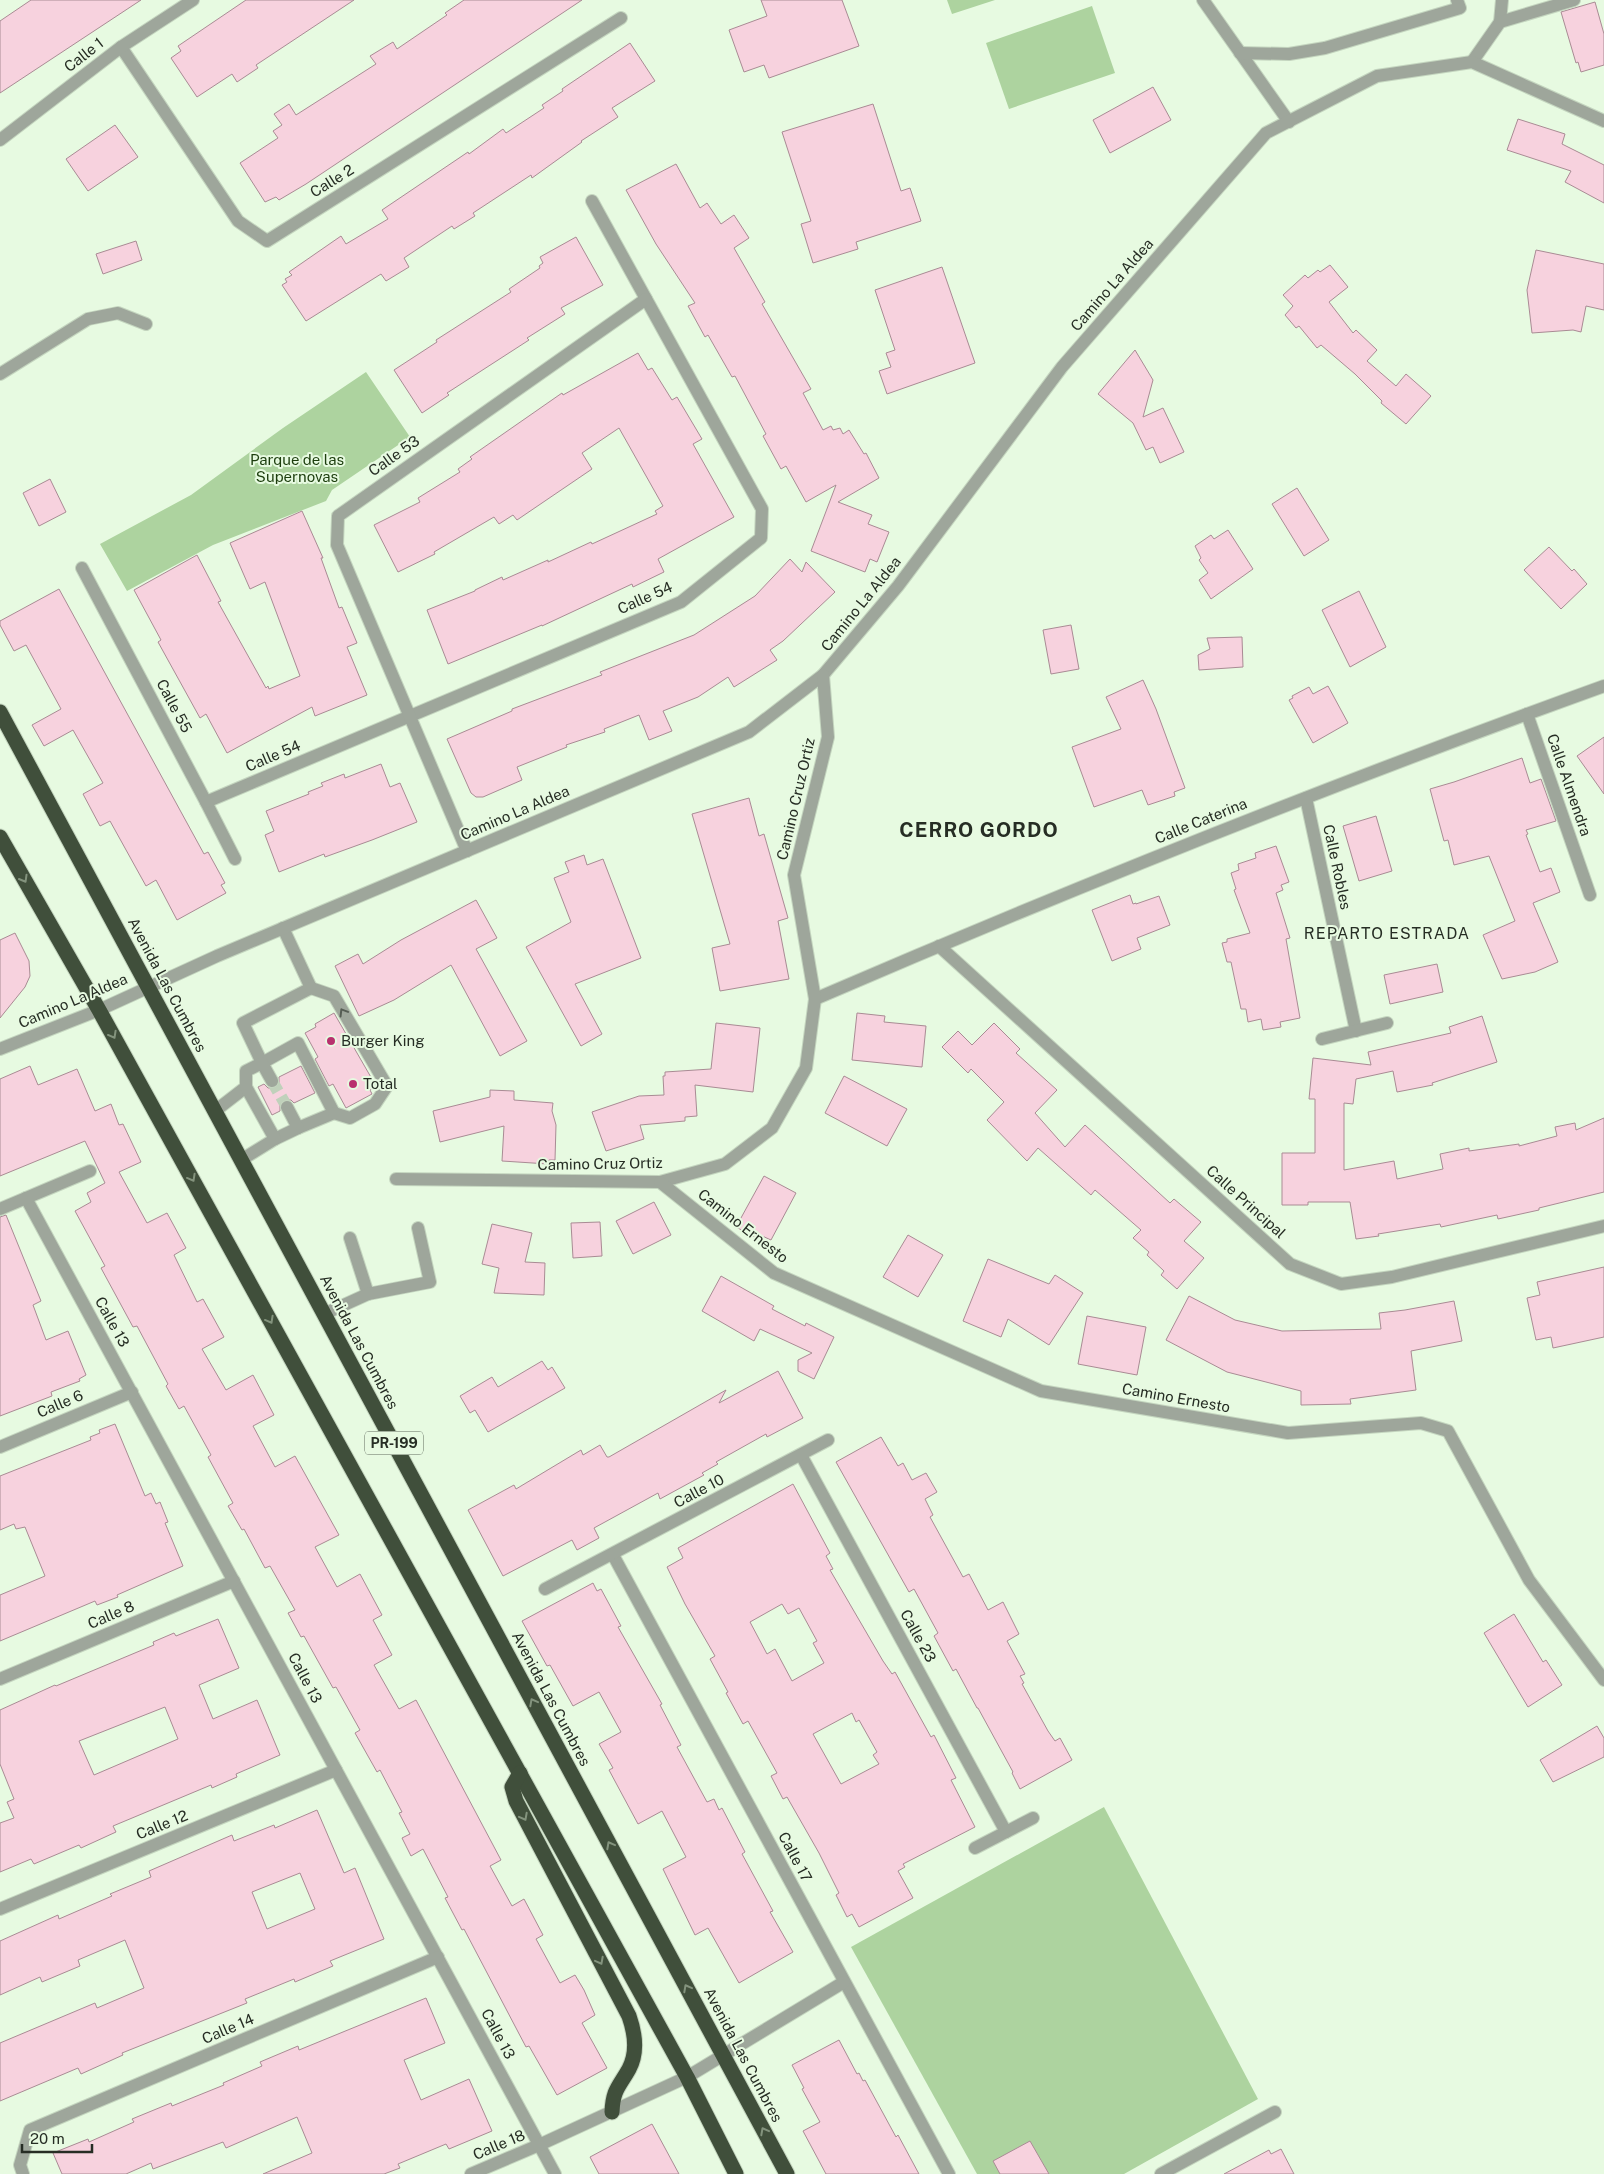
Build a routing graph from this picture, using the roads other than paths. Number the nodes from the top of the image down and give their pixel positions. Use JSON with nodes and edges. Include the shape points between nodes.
{"nodes":[{"id":1,"x":192,"y":0,"type":"edge"},
{"id":2,"x":1203,"y":0,"type":"edge"},
{"id":3,"x":1457,"y":0,"type":"edge"},
{"id":4,"x":1502,"y":0,"type":"edge"},
{"id":5,"x":1574,"y":0,"type":"edge"},
{"id":6,"x":620,"y":18,"type":"dead end"},
{"id":7,"x":1500,"y":22,"type":"junction"},
{"id":8,"x":121,"y":47,"type":"junction"},
{"id":9,"x":1240,"y":53,"type":"junction"},
{"id":10,"x":1472,"y":62,"type":"junction"},
{"id":11,"x":1604,"y":121,"type":"edge"},
{"id":12,"x":1289,"y":122,"type":"junction"},
{"id":13,"x":0,"y":140,"type":"edge"},
{"id":14,"x":592,"y":201,"type":"dead end"},
{"id":15,"x":646,"y":299,"type":"junction"},
{"id":16,"x":146,"y":324,"type":"dead end"},
{"id":17,"x":0,"y":374,"type":"edge"},
{"id":18,"x":82,"y":568,"type":"dead end"},
{"id":19,"x":823,"y":676,"type":"junction"},
{"id":20,"x":1604,"y":686,"type":"edge"},
{"id":21,"x":0,"y":712,"type":"edge"},
{"id":22,"x":1527,"y":714,"type":"junction"},
{"id":23,"x":409,"y":717,"type":"junction"},
{"id":24,"x":1306,"y":798,"type":"junction"},
{"id":25,"x":206,"y":802,"type":"junction"},
{"id":26,"x":0,"y":837,"type":"edge"},
{"id":27,"x":467,"y":852,"type":"junction"},
{"id":28,"x":235,"y":859,"type":"dead end"},
{"id":29,"x":1590,"y":895,"type":"dead end"},
{"id":30,"x":283,"y":928,"type":"junction"},
{"id":31,"x":939,"y":946,"type":"junction"},
{"id":32,"x":148,"y":987,"type":"junction"},
{"id":33,"x":311,"y":988,"type":"junction"},
{"id":34,"x":815,"y":999,"type":"junction"},
{"id":35,"x":99,"y":1010,"type":"junction"},
{"id":36,"x":1387,"y":1023,"type":"dead end"},
{"id":37,"x":1356,"y":1031,"type":"junction"},
{"id":38,"x":1322,"y":1039,"type":"dead end"},
{"id":39,"x":0,"y":1049,"type":"edge"},
{"id":40,"x":262,"y":1063,"type":"junction"},
{"id":41,"x":272,"y":1080,"type":"tunnel mouth"},
{"id":42,"x":246,"y":1087,"type":"junction"},
{"id":43,"x":287,"y":1107,"type":"tunnel mouth"},
{"id":44,"x":215,"y":1111,"type":"junction"},
{"id":45,"x":334,"y":1113,"type":"junction"},
{"id":46,"x":298,"y":1128,"type":"junction"},
{"id":47,"x":275,"y":1139,"type":"junction"},
{"id":48,"x":241,"y":1160,"type":"junction"},
{"id":49,"x":90,"y":1171,"type":"dead end"},
{"id":50,"x":396,"y":1179,"type":"dead end"},
{"id":51,"x":660,"y":1182,"type":"junction"},
{"id":52,"x":26,"y":1198,"type":"junction"},
{"id":53,"x":0,"y":1209,"type":"edge"},
{"id":54,"x":1604,"y":1226,"type":"edge"},
{"id":55,"x":418,"y":1228,"type":"dead end"},
{"id":56,"x":350,"y":1238,"type":"dead end"},
{"id":57,"x":368,"y":1294,"type":"junction"},
{"id":58,"x":324,"y":1314,"type":"junction"},
{"id":59,"x":132,"y":1392,"type":"junction"},
{"id":60,"x":828,"y":1440,"type":"dead end"},
{"id":61,"x":0,"y":1447,"type":"edge"},
{"id":62,"x":801,"y":1455,"type":"junction"},
{"id":63,"x":612,"y":1555,"type":"junction"},
{"id":64,"x":234,"y":1581,"type":"junction"},
{"id":65,"x":545,"y":1589,"type":"dead end"},
{"id":66,"x":0,"y":1679,"type":"edge"},
{"id":67,"x":1604,"y":1680,"type":"edge"},
{"id":68,"x":336,"y":1770,"type":"junction"},
{"id":69,"x":520,"y":1773,"type":"junction"},
{"id":70,"x":1032,"y":1818,"type":"dead end"},
{"id":71,"x":1006,"y":1832,"type":"junction"},
{"id":72,"x":975,"y":1848,"type":"dead end"},
{"id":73,"x":0,"y":1909,"type":"edge"},
{"id":74,"x":438,"y":1958,"type":"junction"},
{"id":75,"x":844,"y":1982,"type":"junction"},
{"id":76,"x":723,"y":2055,"type":"junction"},
{"id":77,"x":687,"y":2078,"type":"junction"},
{"id":78,"x":612,"y":2112,"type":"junction"},
{"id":79,"x":1276,"y":2112,"type":"dead end"},
{"id":80,"x":539,"y":2145,"type":"junction"},
{"id":81,"x":1184,"y":2169,"type":"edge"},
{"id":82,"x":23,"y":2174,"type":"edge"},
{"id":83,"x":471,"y":2174,"type":"edge"},
{"id":84,"x":555,"y":2174,"type":"edge"},
{"id":85,"x":736,"y":2174,"type":"edge"},
{"id":86,"x":787,"y":2174,"type":"edge"},
{"id":87,"x":949,"y":2174,"type":"edge"},
{"id":88,"x":1162,"y":2174,"type":"edge"}],
"edges":[{"from":1,"to":8,"type":"street","name":"Calle 1"},
{"from":2,"to":9,"type":"street"},
{"from":3,"to":9,"type":"street","via":[[1460,8],[1325,48],[1289,54]]},
{"from":4,"to":7,"type":"street"},
{"from":5,"to":7,"type":"street"},
{"from":6,"to":8,"type":"street","name":"Calle 2","via":[[267,241],[238,220]]},
{"from":7,"to":10,"type":"street"},
{"from":8,"to":13,"type":"street","name":"Calle 1"},
{"from":9,"to":12,"type":"street"},
{"from":10,"to":11,"type":"street"},
{"from":10,"to":12,"type":"street","name":"Camino La Aldea","via":[[1376,76]]},
{"from":12,"to":19,"type":"street","name":"Camino La Aldea","via":[[1266,134],[1062,367],[898,586]]},
{"from":14,"to":15,"type":"street","name":"Calle 54"},
{"from":15,"to":23,"type":"street","name":"Calle 53","via":[[338,516],[337,546]]},
{"from":15,"to":23,"type":"street","name":"Calle 54","via":[[762,509],[760,538],[681,602]]},
{"from":16,"to":17,"type":"street","via":[[118,313],[88,319]]},
{"from":18,"to":25,"type":"street","name":"Calle 55"},
{"from":19,"to":27,"type":"street","name":"Camino La Aldea","via":[[749,732]]},
{"from":19,"to":34,"type":"street","name":"Camino Cruz Ortiz","via":[[828,737],[794,875]]},
{"from":20,"to":22,"type":"street","name":"Calle Caterina"},
{"from":21,"to":32,"type":"highway","name":"Avenida Las Cumbres","number":"PR-199"},
{"from":22,"to":24,"type":"street","name":"Calle Caterina"},
{"from":22,"to":29,"type":"street","name":"Calle Almendra"},
{"from":23,"to":25,"type":"street","name":"Calle 54"},
{"from":23,"to":27,"type":"street"},
{"from":24,"to":31,"type":"street","name":"Calle Caterina","via":[[1228,826]]},
{"from":24,"to":37,"type":"street","name":"Calle Robles"},
{"from":25,"to":28,"type":"street","name":"Calle 55"},
{"from":26,"to":35,"type":"highway","number":"PR-199","one_way":true},
{"from":27,"to":30,"type":"street","name":"Camino La Aldea"},
{"from":30,"to":32,"type":"street","name":"Camino La Aldea"},
{"from":30,"to":33,"type":"street"},
{"from":31,"to":34,"type":"street","name":"Calle Caterina"},
{"from":31,"to":54,"type":"street","name":"Calle Principal","via":[[1290,1264],[1341,1284],[1392,1277]]},
{"from":32,"to":35,"type":"street","name":"Camino La Aldea"},
{"from":32,"to":44,"type":"highway","name":"Avenida Las Cumbres","number":"PR-199"},
{"from":33,"to":40,"type":"street","via":[[243,1023]]},
{"from":45,"to":33,"type":"street","one_way":true,"via":[[350,1118],[375,1104],[387,1086],[334,996]]},
{"from":34,"to":51,"type":"street","name":"Camino Cruz Ortiz","via":[[806,1068],[772,1128],[726,1164]]},
{"from":35,"to":39,"type":"street","name":"Camino La Aldea"},
{"from":35,"to":69,"type":"highway","number":"PR-199","one_way":true},
{"from":36,"to":37,"type":"street"},
{"from":37,"to":38,"type":"street"},
{"from":40,"to":41,"type":"street"},
{"from":40,"to":42,"type":"street","via":[[246,1071]]},
{"from":40,"to":45,"type":"street","via":[[298,1042]]},
{"from":42,"to":44,"type":"street"},
{"from":42,"to":47,"type":"street"},
{"from":43,"to":46,"type":"street"},
{"from":44,"to":48,"type":"highway","name":"Avenida Las Cumbres","number":"PR-199"},
{"from":45,"to":46,"type":"street"},
{"from":46,"to":47,"type":"street"},
{"from":47,"to":48,"type":"street"},
{"from":48,"to":58,"type":"highway","name":"Avenida Las Cumbres","number":"PR-199"},
{"from":49,"to":52,"type":"street"},
{"from":50,"to":51,"type":"street","name":"Camino Cruz Ortiz"},
{"from":51,"to":67,"type":"street","name":"Camino Ernesto","via":[[774,1273],[1041,1391],[1288,1433],[1421,1423],[1448,1431],[1529,1580]]},
{"from":52,"to":53,"type":"street"},
{"from":52,"to":59,"type":"street","name":"Calle 13"},
{"from":55,"to":57,"type":"street","via":[[430,1282]]},
{"from":56,"to":57,"type":"street"},
{"from":57,"to":58,"type":"street"},
{"from":76,"to":58,"type":"highway","name":"Avenida Las Cumbres","number":"PR-199","one_way":true},
{"from":59,"to":61,"type":"street","name":"Calle 6"},
{"from":59,"to":64,"type":"street","name":"Calle 13"},
{"from":60,"to":62,"type":"street","name":"Calle 10"},
{"from":62,"to":63,"type":"street","name":"Calle 10"},
{"from":62,"to":71,"type":"street","name":"Calle 23"},
{"from":63,"to":65,"type":"street","name":"Calle 10"},
{"from":63,"to":75,"type":"street","name":"Calle 17"},
{"from":64,"to":66,"type":"street","name":"Calle 8"},
{"from":64,"to":68,"type":"street","name":"Calle 13"},
{"from":68,"to":73,"type":"street","name":"Calle 12"},
{"from":68,"to":74,"type":"street","name":"Calle 13"},
{"from":69,"to":77,"type":"highway","number":"PR-199"},
{"from":69,"to":78,"type":"highway","one_way":true,"via":[[512,1787],[516,1801],[629,2016],[634,2032],[635,2054],[613,2097]]},
{"from":70,"to":71,"type":"street"},
{"from":71,"to":72,"type":"street"},
{"from":74,"to":80,"type":"street","name":"Calle 13"},
{"from":74,"to":82,"type":"street","name":"Calle 14","via":[[30,2130],[20,2166]]},
{"from":75,"to":76,"type":"street","name":"Calle 18"},
{"from":75,"to":87,"type":"street","name":"Calle 17"},
{"from":76,"to":77,"type":"street","name":"Calle 18"},
{"from":86,"to":76,"type":"highway","name":"Avenida Las Cumbres","number":"PR-199","one_way":true},
{"from":77,"to":78,"type":"street","name":"Calle 18"},
{"from":77,"to":85,"type":"highway","number":"PR-199"},
{"from":78,"to":80,"type":"street","name":"Calle 18"},
{"from":79,"to":81,"type":"street"},
{"from":80,"to":83,"type":"street","name":"Calle 18"},
{"from":80,"to":84,"type":"street","name":"Calle 13"},
{"from":81,"to":88,"type":"street"}]}
